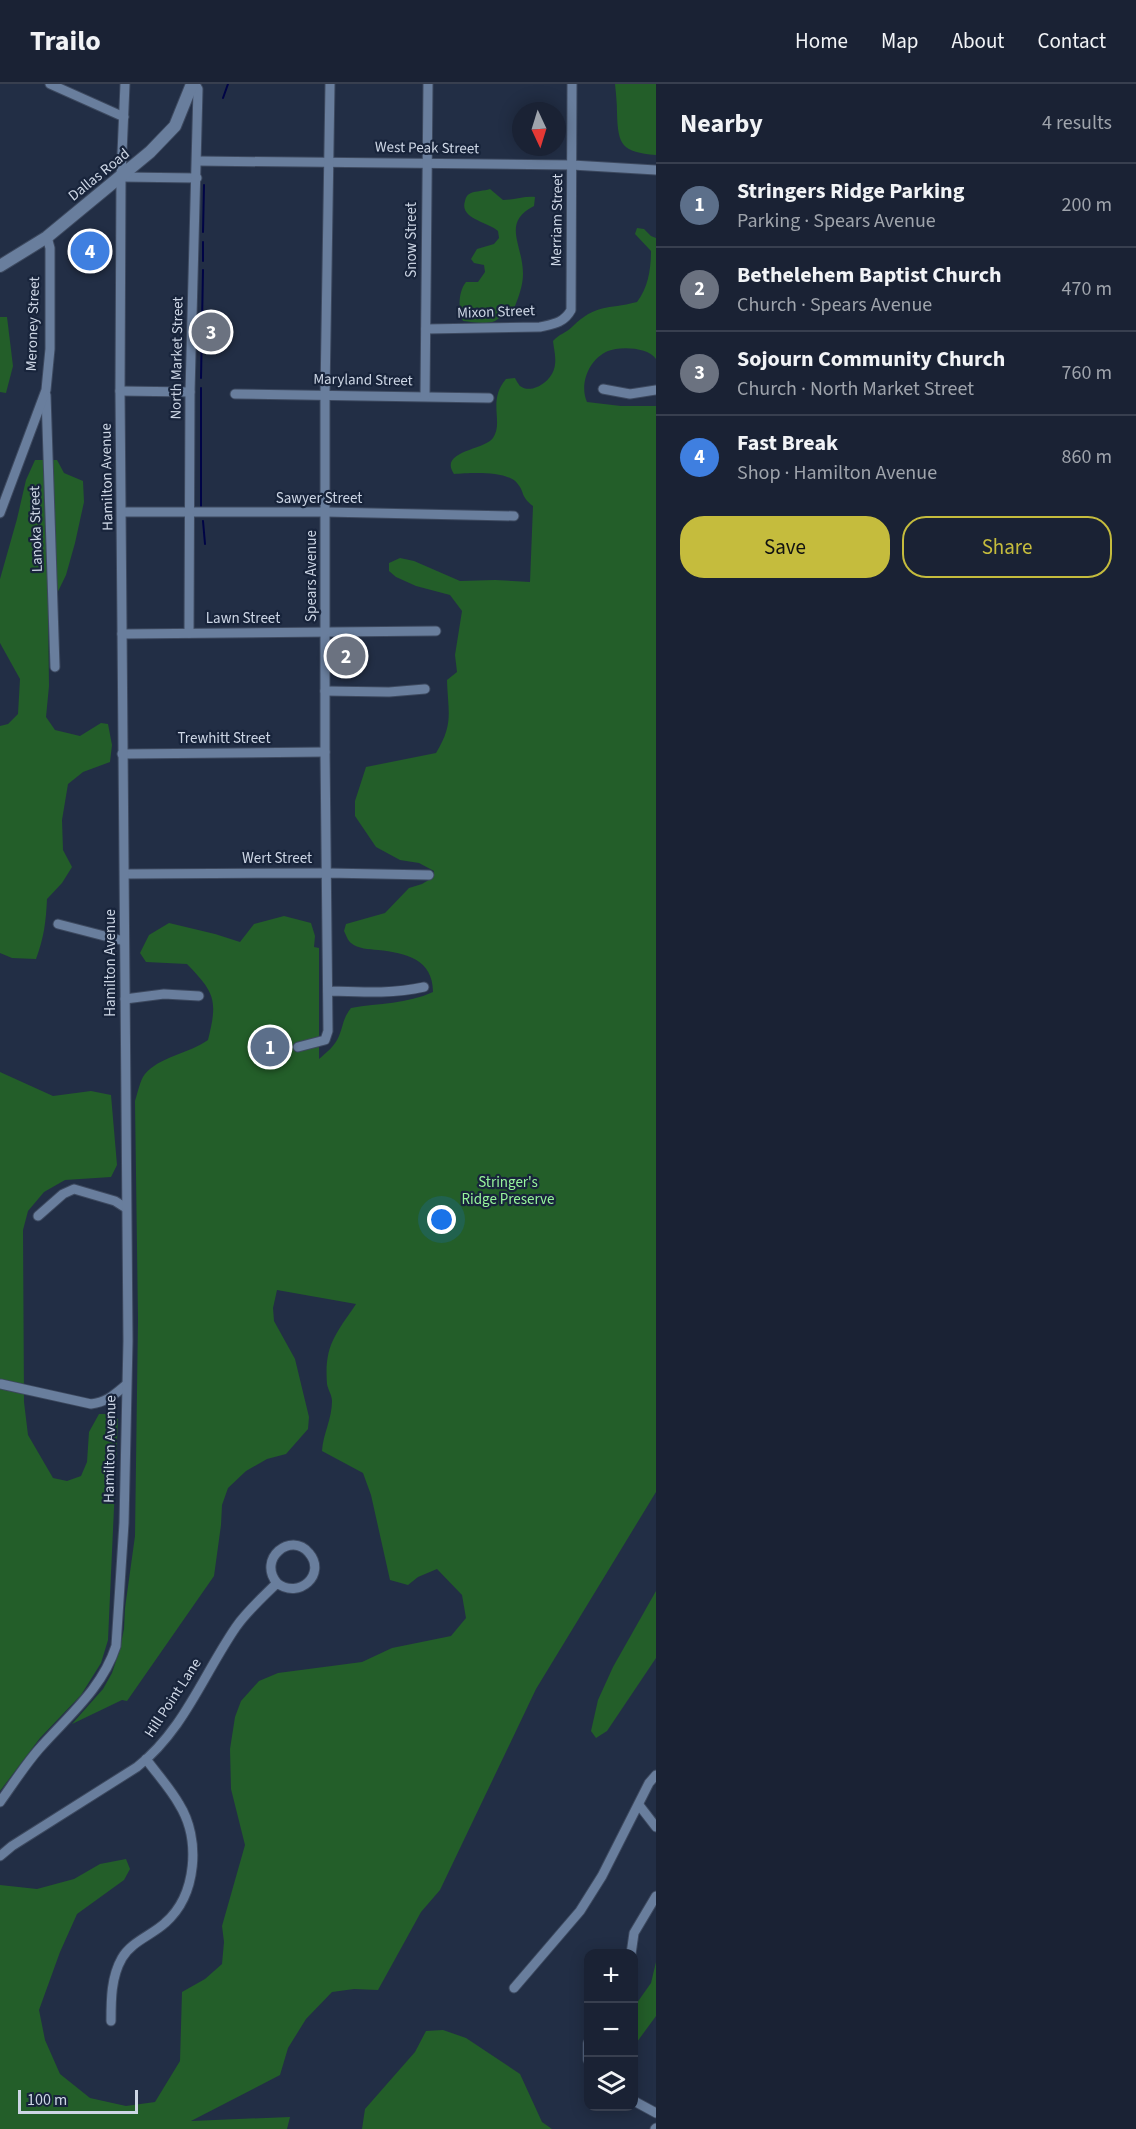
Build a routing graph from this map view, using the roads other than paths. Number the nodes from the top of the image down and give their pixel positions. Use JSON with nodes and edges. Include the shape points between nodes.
{"nodes":[{"id":1,"x":50,"y":84,"type":"edge"},
{"id":2,"x":125,"y":84,"type":"edge"},
{"id":3,"x":193,"y":84,"type":"edge"},
{"id":4,"x":330,"y":84,"type":"edge"},
{"id":5,"x":428,"y":84,"type":"edge"},
{"id":6,"x":572,"y":84,"type":"edge"},
{"id":7,"x":124,"y":117,"type":"junction"},
{"id":8,"x":197,"y":161,"type":"junction"},
{"id":9,"x":330,"y":162,"type":"junction"},
{"id":10,"x":426,"y":163,"type":"junction"},
{"id":11,"x":572,"y":165,"type":"junction"},
{"id":12,"x":656,"y":170,"type":"edge"},
{"id":13,"x":122,"y":177,"type":"junction"},
{"id":14,"x":197,"y":178,"type":"junction"},
{"id":15,"x":47,"y":237,"type":"junction"},
{"id":16,"x":0,"y":266,"type":"edge"},
{"id":17,"x":566,"y":318,"type":"joint"},
{"id":18,"x":426,"y":329,"type":"junction"},
{"id":19,"x":603,"y":389,"type":"dead end"},
{"id":20,"x":46,"y":390,"type":"junction"},
{"id":21,"x":656,"y":390,"type":"edge"},
{"id":22,"x":120,"y":391,"type":"junction"},
{"id":23,"x":190,"y":392,"type":"junction"},
{"id":24,"x":235,"y":394,"type":"dead end"},
{"id":25,"x":325,"y":394,"type":"junction"},
{"id":26,"x":425,"y":396,"type":"junction"},
{"id":27,"x":489,"y":398,"type":"dead end"},
{"id":28,"x":123,"y":512,"type":"junction"},
{"id":29,"x":189,"y":512,"type":"junction"},
{"id":30,"x":327,"y":512,"type":"junction"},
{"id":31,"x":0,"y":513,"type":"edge"},
{"id":32,"x":514,"y":516,"type":"dead end"},
{"id":33,"x":436,"y":631,"type":"dead end"},
{"id":34,"x":326,"y":632,"type":"junction"},
{"id":35,"x":189,"y":633,"type":"junction"},
{"id":36,"x":122,"y":634,"type":"junction"},
{"id":37,"x":55,"y":667,"type":"dead end"},
{"id":38,"x":425,"y":689,"type":"dead end"},
{"id":39,"x":326,"y":691,"type":"junction"},
{"id":40,"x":325,"y":752,"type":"junction"},
{"id":41,"x":122,"y":754,"type":"junction"},
{"id":42,"x":327,"y":873,"type":"junction"},
{"id":43,"x":124,"y":874,"type":"junction"},
{"id":44,"x":429,"y":875,"type":"dead end"},
{"id":45,"x":58,"y":924,"type":"dead end"},
{"id":46,"x":124,"y":941,"type":"junction"},
{"id":47,"x":424,"y":987,"type":"dead end"},
{"id":48,"x":328,"y":991,"type":"junction"},
{"id":49,"x":199,"y":996,"type":"dead end"},
{"id":50,"x":125,"y":999,"type":"junction"},
{"id":51,"x":298,"y":1047,"type":"dead end"},
{"id":52,"x":126,"y":1208,"type":"junction"},
{"id":53,"x":38,"y":1216,"type":"dead end"},
{"id":54,"x":2,"y":1384,"type":"dead end"},
{"id":55,"x":126,"y":1384,"type":"junction"},
{"id":56,"x":277,"y":1583,"type":"junction"},
{"id":57,"x":146,"y":1759,"type":"junction"},
{"id":58,"x":656,"y":1775,"type":"edge"},
{"id":59,"x":0,"y":1802,"type":"edge"},
{"id":60,"x":639,"y":1805,"type":"junction"},
{"id":61,"x":656,"y":1827,"type":"edge"},
{"id":62,"x":12,"y":1846,"type":"junction"},
{"id":63,"x":0,"y":1848,"type":"edge"},
{"id":64,"x":0,"y":1856,"type":"edge"},
{"id":65,"x":656,"y":1896,"type":"edge"},
{"id":66,"x":632,"y":1949,"type":"edge"},
{"id":67,"x":514,"y":1988,"type":"dead end"},
{"id":68,"x":111,"y":2021,"type":"dead end"},
{"id":69,"x":638,"y":2104,"type":"edge"},
{"id":70,"x":656,"y":2113,"type":"edge"}],
"edges":[{"from":1,"to":7,"type":"street"},
{"from":2,"to":7,"type":"street","name":"Hamilton Avenue"},
{"from":3,"to":8,"type":"street","name":"North Market Street","via":[[198,89]]},
{"from":3,"to":13,"type":"street","name":"Dallas Road","via":[[175,126]]},
{"from":4,"to":9,"type":"street","name":"Spears Avenue"},
{"from":5,"to":10,"type":"street","name":"Snow Street"},
{"from":6,"to":11,"type":"street","name":"Merriam Street"},
{"from":7,"to":13,"type":"street","name":"Hamilton Avenue"},
{"from":8,"to":9,"type":"street","name":"West Peak Street"},
{"from":8,"to":14,"type":"street","name":"North Market Street"},
{"from":9,"to":10,"type":"street","name":"West Peak Street"},
{"from":9,"to":25,"type":"street","name":"Spears Avenue"},
{"from":10,"to":11,"type":"street","name":"West Peak Street"},
{"from":10,"to":18,"type":"street","name":"Snow Street"},
{"from":11,"to":12,"type":"street","name":"West Peak Street"},
{"from":11,"to":17,"type":"street","name":"Merriam Street","via":[[571,310]]},
{"from":13,"to":14,"type":"street"},
{"from":13,"to":15,"type":"street","name":"Dallas Road"},
{"from":13,"to":22,"type":"street","name":"Hamilton Avenue"},
{"from":14,"to":23,"type":"street","name":"North Market Street"},
{"from":15,"to":16,"type":"street","name":"Dallas Road"},
{"from":15,"to":20,"type":"street","name":"Meroney Street","via":[[50,349]]},
{"from":17,"to":18,"type":"street","name":"Mixon Street","via":[[540,327]]},
{"from":18,"to":26,"type":"street","name":"Snow Street"},
{"from":19,"to":21,"type":"street","via":[[630,394]]},
{"from":20,"to":31,"type":"street","name":"Meroney Street"},
{"from":20,"to":37,"type":"street","name":"Lanoka Street"},
{"from":22,"to":23,"type":"street"},
{"from":22,"to":28,"type":"street","name":"Hamilton Avenue"},
{"from":23,"to":29,"type":"street","name":"North Market Street"},
{"from":24,"to":25,"type":"street","name":"Maryland Street"},
{"from":25,"to":26,"type":"street","name":"Maryland Street"},
{"from":25,"to":30,"type":"street","name":"Spears Avenue"},
{"from":26,"to":27,"type":"street","name":"Maryland Street"},
{"from":28,"to":29,"type":"street","name":"Sawyer Street"},
{"from":28,"to":36,"type":"street","name":"Hamilton Avenue"},
{"from":29,"to":30,"type":"street","name":"Sawyer Street"},
{"from":29,"to":35,"type":"street","name":"North Market Street"},
{"from":30,"to":32,"type":"street","name":"Sawyer Street"},
{"from":30,"to":34,"type":"street","name":"Spears Avenue"},
{"from":33,"to":34,"type":"street","name":"Lawn Street"},
{"from":34,"to":35,"type":"street","name":"Lawn Street"},
{"from":34,"to":39,"type":"street","name":"Spears Avenue"},
{"from":35,"to":36,"type":"street","name":"Lawn Street"},
{"from":36,"to":41,"type":"street","name":"Hamilton Avenue"},
{"from":38,"to":39,"type":"street"},
{"from":39,"to":40,"type":"street","name":"Spears Avenue"},
{"from":40,"to":41,"type":"street","name":"Trewhitt Street"},
{"from":40,"to":42,"type":"street","name":"Spears Avenue"},
{"from":41,"to":43,"type":"street","name":"Hamilton Avenue"},
{"from":42,"to":43,"type":"street","name":"Wert Street"},
{"from":42,"to":44,"type":"street","name":"Wert Street"},
{"from":42,"to":48,"type":"street","name":"Spears Avenue"},
{"from":43,"to":46,"type":"street","name":"Hamilton Avenue"},
{"from":45,"to":46,"type":"street"},
{"from":46,"to":50,"type":"street","name":"Hamilton Avenue"},
{"from":47,"to":48,"type":"street","via":[[370,993]]},
{"from":48,"to":51,"type":"street","name":"Spears Avenue","via":[[325,1040]]},
{"from":49,"to":50,"type":"street","via":[[164,994]]},
{"from":50,"to":52,"type":"street","name":"Hamilton Avenue"},
{"from":52,"to":53,"type":"street","via":[[74,1189]]},
{"from":52,"to":55,"type":"street","name":"Hamilton Avenue"},
{"from":54,"to":55,"type":"street","via":[[91,1404],[110,1399]]},
{"from":55,"to":59,"type":"street","name":"Hamilton Avenue","via":[[124,1523],[116,1646],[94,1690],[37,1751]]},
{"from":56,"to":56,"type":"street","via":[[271,1570],[275,1554],[289,1546],[306,1550],[314,1565],[309,1582],[293,1589]]},
{"from":56,"to":57,"type":"street","name":"Hill Point Lane","via":[[239,1622],[175,1728]]},
{"from":57,"to":62,"type":"street","name":"Hill Point Lane"},
{"from":57,"to":68,"type":"street","via":[[185,1815],[191,1836],[192,1872],[184,1896],[170,1918],[122,1958],[113,1982]]},
{"from":58,"to":60,"type":"street"},
{"from":60,"to":61,"type":"street"},
{"from":60,"to":67,"type":"street","via":[[580,1911]]},
{"from":62,"to":63,"type":"street","name":"Hill Point Lane"},
{"from":62,"to":64,"type":"street","name":"Hill Point Lane"},
{"from":65,"to":66,"type":"street","via":[[634,1933]]},
{"from":69,"to":70,"type":"street"}]}
